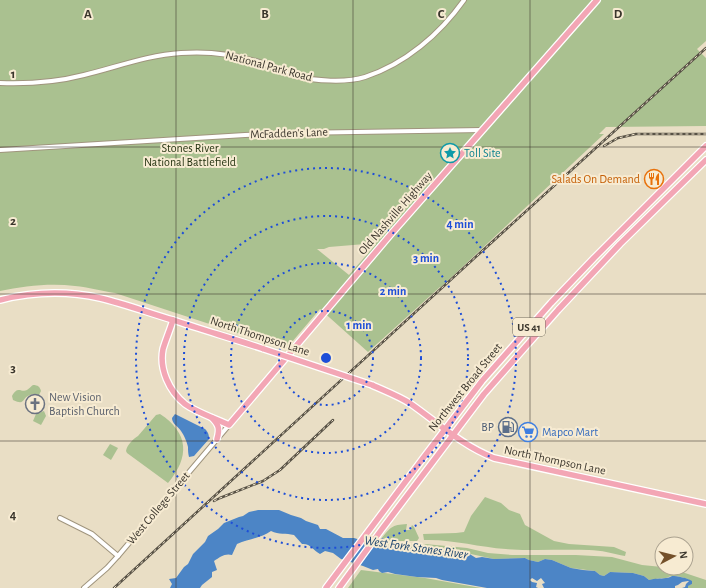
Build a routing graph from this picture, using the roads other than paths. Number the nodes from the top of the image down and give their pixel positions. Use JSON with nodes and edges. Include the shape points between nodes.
{"nodes":[{"id":1,"x":464,"y":0,"type":"edge"},
{"id":2,"x":597,"y":0,"type":"edge"},
{"id":3,"x":0,"y":83,"type":"edge"},
{"id":4,"x":482,"y":130,"type":"junction"},
{"id":5,"x":706,"y":146,"type":"edge"},
{"id":6,"x":0,"y":150,"type":"edge"},
{"id":7,"x":706,"y":160,"type":"edge"},
{"id":8,"x":687,"y":166,"type":"junction"},
{"id":9,"x":693,"y":172,"type":"junction"},
{"id":10,"x":633,"y":219,"type":"junction"},
{"id":11,"x":639,"y":226,"type":"junction"},
{"id":12,"x":594,"y":258,"type":"junction"},
{"id":13,"x":601,"y":264,"type":"junction"},
{"id":14,"x":0,"y":300,"type":"edge"},
{"id":15,"x":551,"y":303,"type":"junction"},
{"id":16,"x":558,"y":310,"type":"junction"},
{"id":17,"x":173,"y":320,"type":"junction"},
{"id":18,"x":524,"y":333,"type":"junction"},
{"id":19,"x":531,"y":340,"type":"junction"},
{"id":20,"x":208,"y":415,"type":"junction"},
{"id":21,"x":229,"y":425,"type":"junction"},
{"id":22,"x":444,"y":430,"type":"junction"},
{"id":23,"x":453,"y":434,"type":"junction"},
{"id":24,"x":217,"y":439,"type":"junction"},
{"id":25,"x":706,"y":504,"type":"edge"},
{"id":26,"x":60,"y":518,"type":"dead end"},
{"id":27,"x":118,"y":556,"type":"junction"},
{"id":28,"x":84,"y":588,"type":"edge"},
{"id":29,"x":326,"y":588,"type":"edge"},
{"id":30,"x":339,"y":588,"type":"edge"}],
"edges":[{"from":1,"to":3,"type":"street","name":"National Park Road","via":[[418,48],[387,68],[352,80],[309,79],[241,57],[192,52],[146,58],[85,75],[51,81]]},
{"from":2,"to":4,"type":"main road","name":"Old Nashville Highway"},
{"from":4,"to":6,"type":"street","name":"McFadden's Lane","via":[[284,133]]},
{"from":4,"to":21,"type":"main road","name":"Old Nashville Highway"},
{"from":5,"to":8,"type":"main road","name":"Northwest Broad Street","number":"US 41"},
{"from":7,"to":9,"type":"main road","name":"Northwest Broad Street","number":"US 41"},
{"from":8,"to":9,"type":"main road"},
{"from":8,"to":10,"type":"main road","name":"Northwest Broad Street","number":"US 41"},
{"from":9,"to":11,"type":"main road","name":"Northwest Broad Street","number":"US 41"},
{"from":10,"to":11,"type":"main road"},
{"from":10,"to":12,"type":"main road","name":"Northwest Broad Street","number":"US 41"},
{"from":11,"to":13,"type":"main road","name":"Northwest Broad Street","number":"US 41"},
{"from":12,"to":13,"type":"main road"},
{"from":12,"to":15,"type":"main road","name":"Northwest Broad Street","number":"US 41"},
{"from":13,"to":16,"type":"main road","name":"Northwest Broad Street","number":"US 41"},
{"from":14,"to":17,"type":"main road","name":"North Thompson Lane","via":[[35,294],[81,295],[119,303]]},
{"from":15,"to":16,"type":"main road"},
{"from":15,"to":18,"type":"main road","name":"Northwest Broad Street","number":"US 41"},
{"from":16,"to":19,"type":"main road","name":"Northwest Broad Street","number":"US 41"},
{"from":17,"to":20,"type":"main road","via":[[163,350],[166,379],[174,393],[185,404]]},
{"from":17,"to":22,"type":"main road","name":"North Thompson Lane","bridge":true,"via":[[372,385],[410,404]]},
{"from":18,"to":19,"type":"main road"},
{"from":18,"to":22,"type":"main road","name":"Northwest Broad Street","number":"US 41"},
{"from":19,"to":23,"type":"main road","name":"Northwest Broad Street","number":"US 41"},
{"from":20,"to":21,"type":"main road"},
{"from":20,"to":24,"type":"main road","via":[[219,428]]},
{"from":21,"to":24,"type":"street","name":"West College Street"},
{"from":22,"to":23,"type":"main road","name":"North Thompson Lane"},
{"from":22,"to":29,"type":"main road","name":"Northwest Broad Street","number":"US 41"},
{"from":23,"to":25,"type":"main road","name":"North Thompson Lane","via":[[476,450],[494,458]]},
{"from":23,"to":30,"type":"main road","name":"Northwest Broad Street","number":"US 41"},
{"from":24,"to":27,"type":"street","name":"West College Street"},
{"from":26,"to":27,"type":"street","via":[[92,534]]},
{"from":27,"to":28,"type":"street","name":"West College Street"}]}
